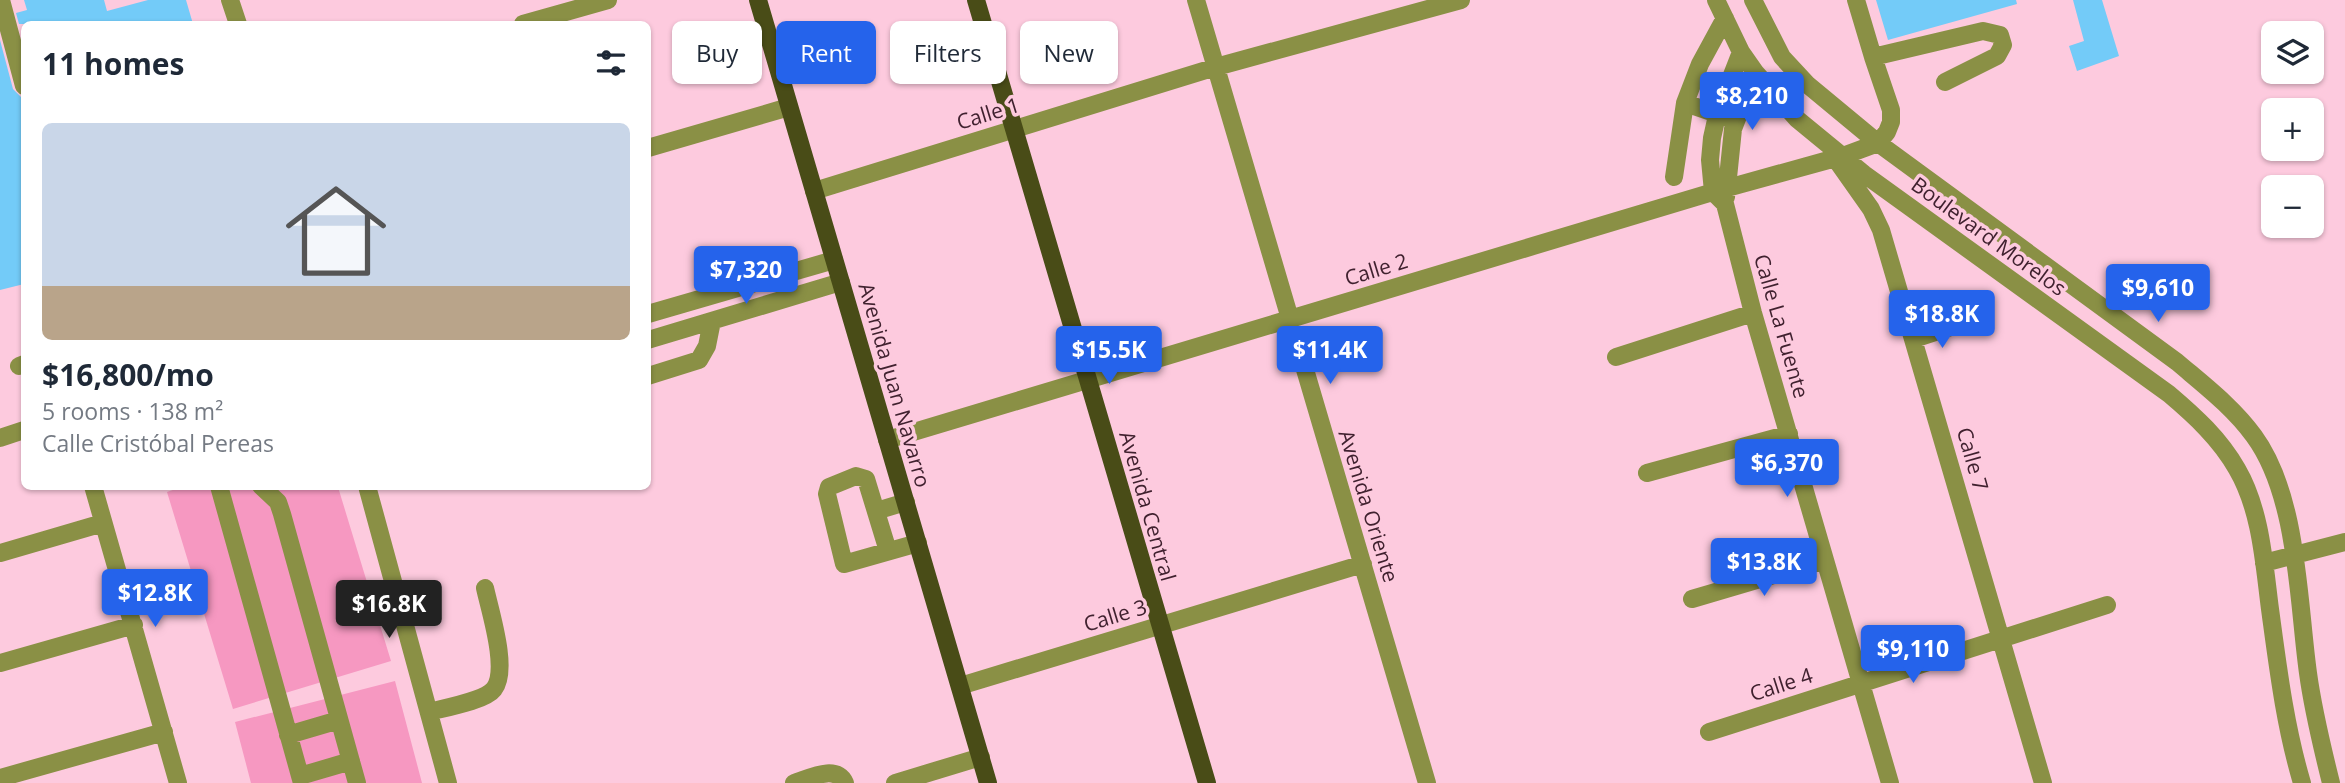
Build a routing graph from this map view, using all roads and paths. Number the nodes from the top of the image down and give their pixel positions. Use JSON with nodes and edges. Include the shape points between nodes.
{"nodes":[{"id":1,"x":1,"y":0,"type":"edge"},
{"id":2,"x":230,"y":0,"type":"edge"},
{"id":3,"x":608,"y":0,"type":"edge"},
{"id":4,"x":758,"y":0,"type":"edge"},
{"id":5,"x":975,"y":0,"type":"edge"},
{"id":6,"x":1196,"y":0,"type":"edge"},
{"id":7,"x":1461,"y":0,"type":"edge"},
{"id":8,"x":1716,"y":0,"type":"edge"},
{"id":9,"x":1753,"y":0,"type":"edge"},
{"id":10,"x":1856,"y":0,"type":"edge"},
{"id":11,"x":1725,"y":18,"type":"junction"},
{"id":12,"x":237,"y":21,"type":"edge"},
{"id":13,"x":534,"y":21,"type":"edge"},
{"id":14,"x":1741,"y":52,"type":"junction"},
{"id":15,"x":1872,"y":57,"type":"junction"},
{"id":16,"x":1216,"y":67,"type":"junction"},
{"id":17,"x":1755,"y":72,"type":"junction"},
{"id":18,"x":21,"y":75,"type":"edge"},
{"id":19,"x":1945,"y":82,"type":"dead end"},
{"id":20,"x":1685,"y":103,"type":"junction"},
{"id":21,"x":789,"y":107,"type":"junction"},
{"id":22,"x":1717,"y":116,"type":"junction"},
{"id":23,"x":1735,"y":120,"type":"junction"},
{"id":24,"x":1013,"y":129,"type":"junction"},
{"id":25,"x":1878,"y":143,"type":"junction"},
{"id":26,"x":651,"y":147,"type":"edge"},
{"id":27,"x":1839,"y":157,"type":"junction"},
{"id":28,"x":1674,"y":177,"type":"dead end"},
{"id":29,"x":814,"y":191,"type":"junction"},
{"id":30,"x":1722,"y":195,"type":"junction"},
{"id":31,"x":834,"y":260,"type":"junction"},
{"id":32,"x":841,"y":282,"type":"junction"},
{"id":33,"x":651,"y":313,"type":"edge"},
{"id":34,"x":1753,"y":313,"type":"junction"},
{"id":35,"x":1290,"y":319,"type":"junction"},
{"id":36,"x":712,"y":321,"type":"junction"},
{"id":37,"x":1957,"y":326,"type":"dead end"},
{"id":38,"x":651,"y":339,"type":"edge"},
{"id":39,"x":1914,"y":339,"type":"junction"},
{"id":40,"x":1616,"y":356,"type":"dead end"},
{"id":41,"x":651,"y":375,"type":"edge"},
{"id":42,"x":1088,"y":380,"type":"junction"},
{"id":43,"x":21,"y":431,"type":"edge"},
{"id":44,"x":1788,"y":434,"type":"junction"},
{"id":45,"x":0,"y":438,"type":"edge"},
{"id":46,"x":887,"y":440,"type":"junction"},
{"id":47,"x":1647,"y":473,"type":"dead end"},
{"id":48,"x":94,"y":490,"type":"edge"},
{"id":49,"x":222,"y":490,"type":"edge"},
{"id":50,"x":265,"y":490,"type":"edge"},
{"id":51,"x":368,"y":490,"type":"edge"},
{"id":52,"x":906,"y":502,"type":"junction"},
{"id":53,"x":876,"y":511,"type":"junction"},
{"id":54,"x":103,"y":523,"type":"junction"},
{"id":55,"x":918,"y":543,"type":"junction"},
{"id":56,"x":2344,"y":545,"type":"edge"},
{"id":57,"x":888,"y":551,"type":"junction"},
{"id":58,"x":0,"y":553,"type":"edge"},
{"id":59,"x":2294,"y":556,"type":"junction"},
{"id":60,"x":1825,"y":560,"type":"junction"},
{"id":61,"x":2264,"y":563,"type":"junction"},
{"id":62,"x":1363,"y":564,"type":"junction"},
{"id":63,"x":485,"y":588,"type":"dead end"},
{"id":64,"x":1692,"y":599,"type":"dead end"},
{"id":65,"x":2107,"y":605,"type":"dead end"},
{"id":66,"x":134,"y":625,"type":"junction"},
{"id":67,"x":1160,"y":625,"type":"junction"},
{"id":68,"x":2001,"y":637,"type":"junction"},
{"id":69,"x":0,"y":663,"type":"edge"},
{"id":70,"x":1860,"y":682,"type":"junction"},
{"id":71,"x":960,"y":686,"type":"junction"},
{"id":72,"x":429,"y":712,"type":"junction"},
{"id":73,"x":340,"y":720,"type":"junction"},
{"id":74,"x":164,"y":732,"type":"junction"},
{"id":75,"x":1709,"y":732,"type":"dead end"},
{"id":76,"x":288,"y":736,"type":"junction"},
{"id":77,"x":981,"y":757,"type":"junction"},
{"id":78,"x":351,"y":761,"type":"junction"},
{"id":79,"x":0,"y":778,"type":"edge"},
{"id":80,"x":301,"y":779,"type":"edge"},
{"id":81,"x":984,"y":782,"type":"edge"},
{"id":82,"x":178,"y":783,"type":"edge"},
{"id":83,"x":357,"y":783,"type":"edge"},
{"id":84,"x":448,"y":783,"type":"edge"},
{"id":85,"x":793,"y":783,"type":"edge"},
{"id":86,"x":845,"y":783,"type":"edge"},
{"id":87,"x":895,"y":783,"type":"edge"},
{"id":88,"x":1207,"y":783,"type":"edge"},
{"id":89,"x":1427,"y":783,"type":"edge"},
{"id":90,"x":1889,"y":783,"type":"edge"},
{"id":91,"x":2043,"y":783,"type":"edge"},
{"id":92,"x":2302,"y":783,"type":"edge"},
{"id":93,"x":2331,"y":783,"type":"edge"}],
"edges":[{"from":1,"to":18,"type":"street"},
{"from":2,"to":12,"type":"street"},
{"from":3,"to":13,"type":"street"},
{"from":4,"to":21,"type":"main road","name":"Avenida Juan Navarro"},
{"from":5,"to":24,"type":"main road","name":"Avenida Central"},
{"from":6,"to":16,"type":"street","name":"Avenida Oriente"},
{"from":7,"to":16,"type":"street","name":"Calle 1"},
{"from":8,"to":11,"type":"street","name":"Boulevard Morelos"},
{"from":9,"to":25,"type":"street","name":"Boulevard Morelos","via":[[1782,57],[1808,85]]},
{"from":10,"to":15,"type":"street"},
{"from":11,"to":14,"type":"street","name":"Boulevard Morelos"},
{"from":11,"to":20,"type":"street"},
{"from":14,"to":17,"type":"street","name":"Boulevard Morelos"},
{"from":14,"to":22,"type":"street","name":"Calle La Fuente"},
{"from":15,"to":19,"type":"street","via":[[1983,31],[2000,35],[2003,45],[1997,55]]},
{"from":15,"to":25,"type":"street","via":[[1891,110],[1891,122]]},
{"from":16,"to":24,"type":"street","name":"Calle 1"},
{"from":16,"to":35,"type":"street","name":"Avenida Oriente"},
{"from":17,"to":23,"type":"street","name":"Calle La Fuente"},
{"from":17,"to":27,"type":"street","name":"Boulevard Morelos"},
{"from":20,"to":22,"type":"street"},
{"from":20,"to":28,"type":"street"},
{"from":21,"to":26,"type":"street"},
{"from":21,"to":29,"type":"main road","name":"Avenida Juan Navarro"},
{"from":22,"to":23,"type":"street"},
{"from":22,"to":30,"type":"street","name":"Calle La Fuente","via":[[1710,160]]},
{"from":23,"to":30,"type":"street","name":"Calle La Fuente"},
{"from":24,"to":29,"type":"street","name":"Calle 1"},
{"from":24,"to":42,"type":"main road","name":"Avenida Central"},
{"from":25,"to":27,"type":"street","name":"Calle 2"},
{"from":25,"to":59,"type":"street","name":"Boulevard Morelos","via":[[2177,362],[2222,400],[2255,437],[2276,475]]},
{"from":27,"to":30,"type":"street","name":"Calle 2"},
{"from":27,"to":39,"type":"street","name":"Calle 7","via":[[1881,230]]},
{"from":27,"to":61,"type":"street","name":"Boulevard Morelos","via":[[2198,419],[2222,446],[2251,497]]},
{"from":29,"to":31,"type":"main road","name":"Avenida Juan Navarro"},
{"from":30,"to":34,"type":"street","name":"Calle La Fuente"},
{"from":30,"to":35,"type":"street","name":"Calle 2"},
{"from":31,"to":32,"type":"main road","name":"Avenida Juan Navarro"},
{"from":31,"to":33,"type":"street"},
{"from":32,"to":36,"type":"street"},
{"from":32,"to":46,"type":"main road","name":"Avenida Juan Navarro"},
{"from":34,"to":40,"type":"street"},
{"from":34,"to":44,"type":"street","name":"Calle La Fuente"},
{"from":35,"to":42,"type":"street","name":"Calle 2"},
{"from":35,"to":62,"type":"street","name":"Avenida Oriente"},
{"from":36,"to":38,"type":"street"},
{"from":36,"to":41,"type":"street","via":[[699,360]]},
{"from":37,"to":39,"type":"street"},
{"from":39,"to":68,"type":"street","name":"Calle 7"},
{"from":42,"to":46,"type":"street","name":"Calle 2"},
{"from":42,"to":67,"type":"main road","name":"Avenida Central"},
{"from":43,"to":45,"type":"street"},
{"from":44,"to":47,"type":"street"},
{"from":44,"to":60,"type":"street","name":"Calle La Fuente"},
{"from":46,"to":52,"type":"main road","name":"Avenida Juan Navarro"},
{"from":48,"to":54,"type":"street"},
{"from":49,"to":76,"type":"street"},
{"from":50,"to":73,"type":"street","via":[[278,502],[282,514]]},
{"from":51,"to":72,"type":"street"},
{"from":52,"to":53,"type":"street"},
{"from":52,"to":55,"type":"main road","name":"Avenida Juan Navarro"},
{"from":53,"to":57,"type":"street"},
{"from":53,"to":57,"type":"street","via":[[863,477],[827,490],[844,564]]},
{"from":54,"to":58,"type":"street"},
{"from":54,"to":66,"type":"street"},
{"from":55,"to":57,"type":"street"},
{"from":55,"to":71,"type":"main road","name":"Avenida Juan Navarro"},
{"from":56,"to":59,"type":"street"},
{"from":59,"to":61,"type":"street"},
{"from":59,"to":93,"type":"street","name":"Boulevard Morelos","via":[[2308,677]]},
{"from":60,"to":64,"type":"street"},
{"from":60,"to":70,"type":"street","name":"Calle La Fuente"},
{"from":61,"to":92,"type":"street","name":"Boulevard Morelos","via":[[2281,693]]},
{"from":62,"to":67,"type":"street","name":"Calle 3"},
{"from":62,"to":89,"type":"street","name":"Avenida Oriente"},
{"from":63,"to":72,"type":"street","via":[[499,656],[500,675],[494,689],[482,697]]},
{"from":65,"to":68,"type":"street","name":"Calle 4"},
{"from":66,"to":69,"type":"street"},
{"from":66,"to":74,"type":"street"},
{"from":67,"to":71,"type":"street","name":"Calle 3"},
{"from":67,"to":88,"type":"main road","name":"Avenida Central"},
{"from":68,"to":70,"type":"street","name":"Calle 4"},
{"from":68,"to":91,"type":"street","name":"Calle 7"},
{"from":70,"to":75,"type":"street","name":"Calle 4"},
{"from":70,"to":90,"type":"street","name":"Calle La Fuente"},
{"from":71,"to":77,"type":"main road","name":"Avenida Juan Navarro"},
{"from":72,"to":84,"type":"street"},
{"from":73,"to":76,"type":"street"},
{"from":73,"to":78,"type":"street"},
{"from":74,"to":79,"type":"street"},
{"from":74,"to":82,"type":"street"},
{"from":76,"to":80,"type":"street"},
{"from":77,"to":81,"type":"main road","name":"Avenida Juan Navarro"},
{"from":77,"to":87,"type":"street"},
{"from":78,"to":80,"type":"street"},
{"from":78,"to":83,"type":"street"},
{"from":85,"to":86,"type":"street","via":[[832,772]]}]}
